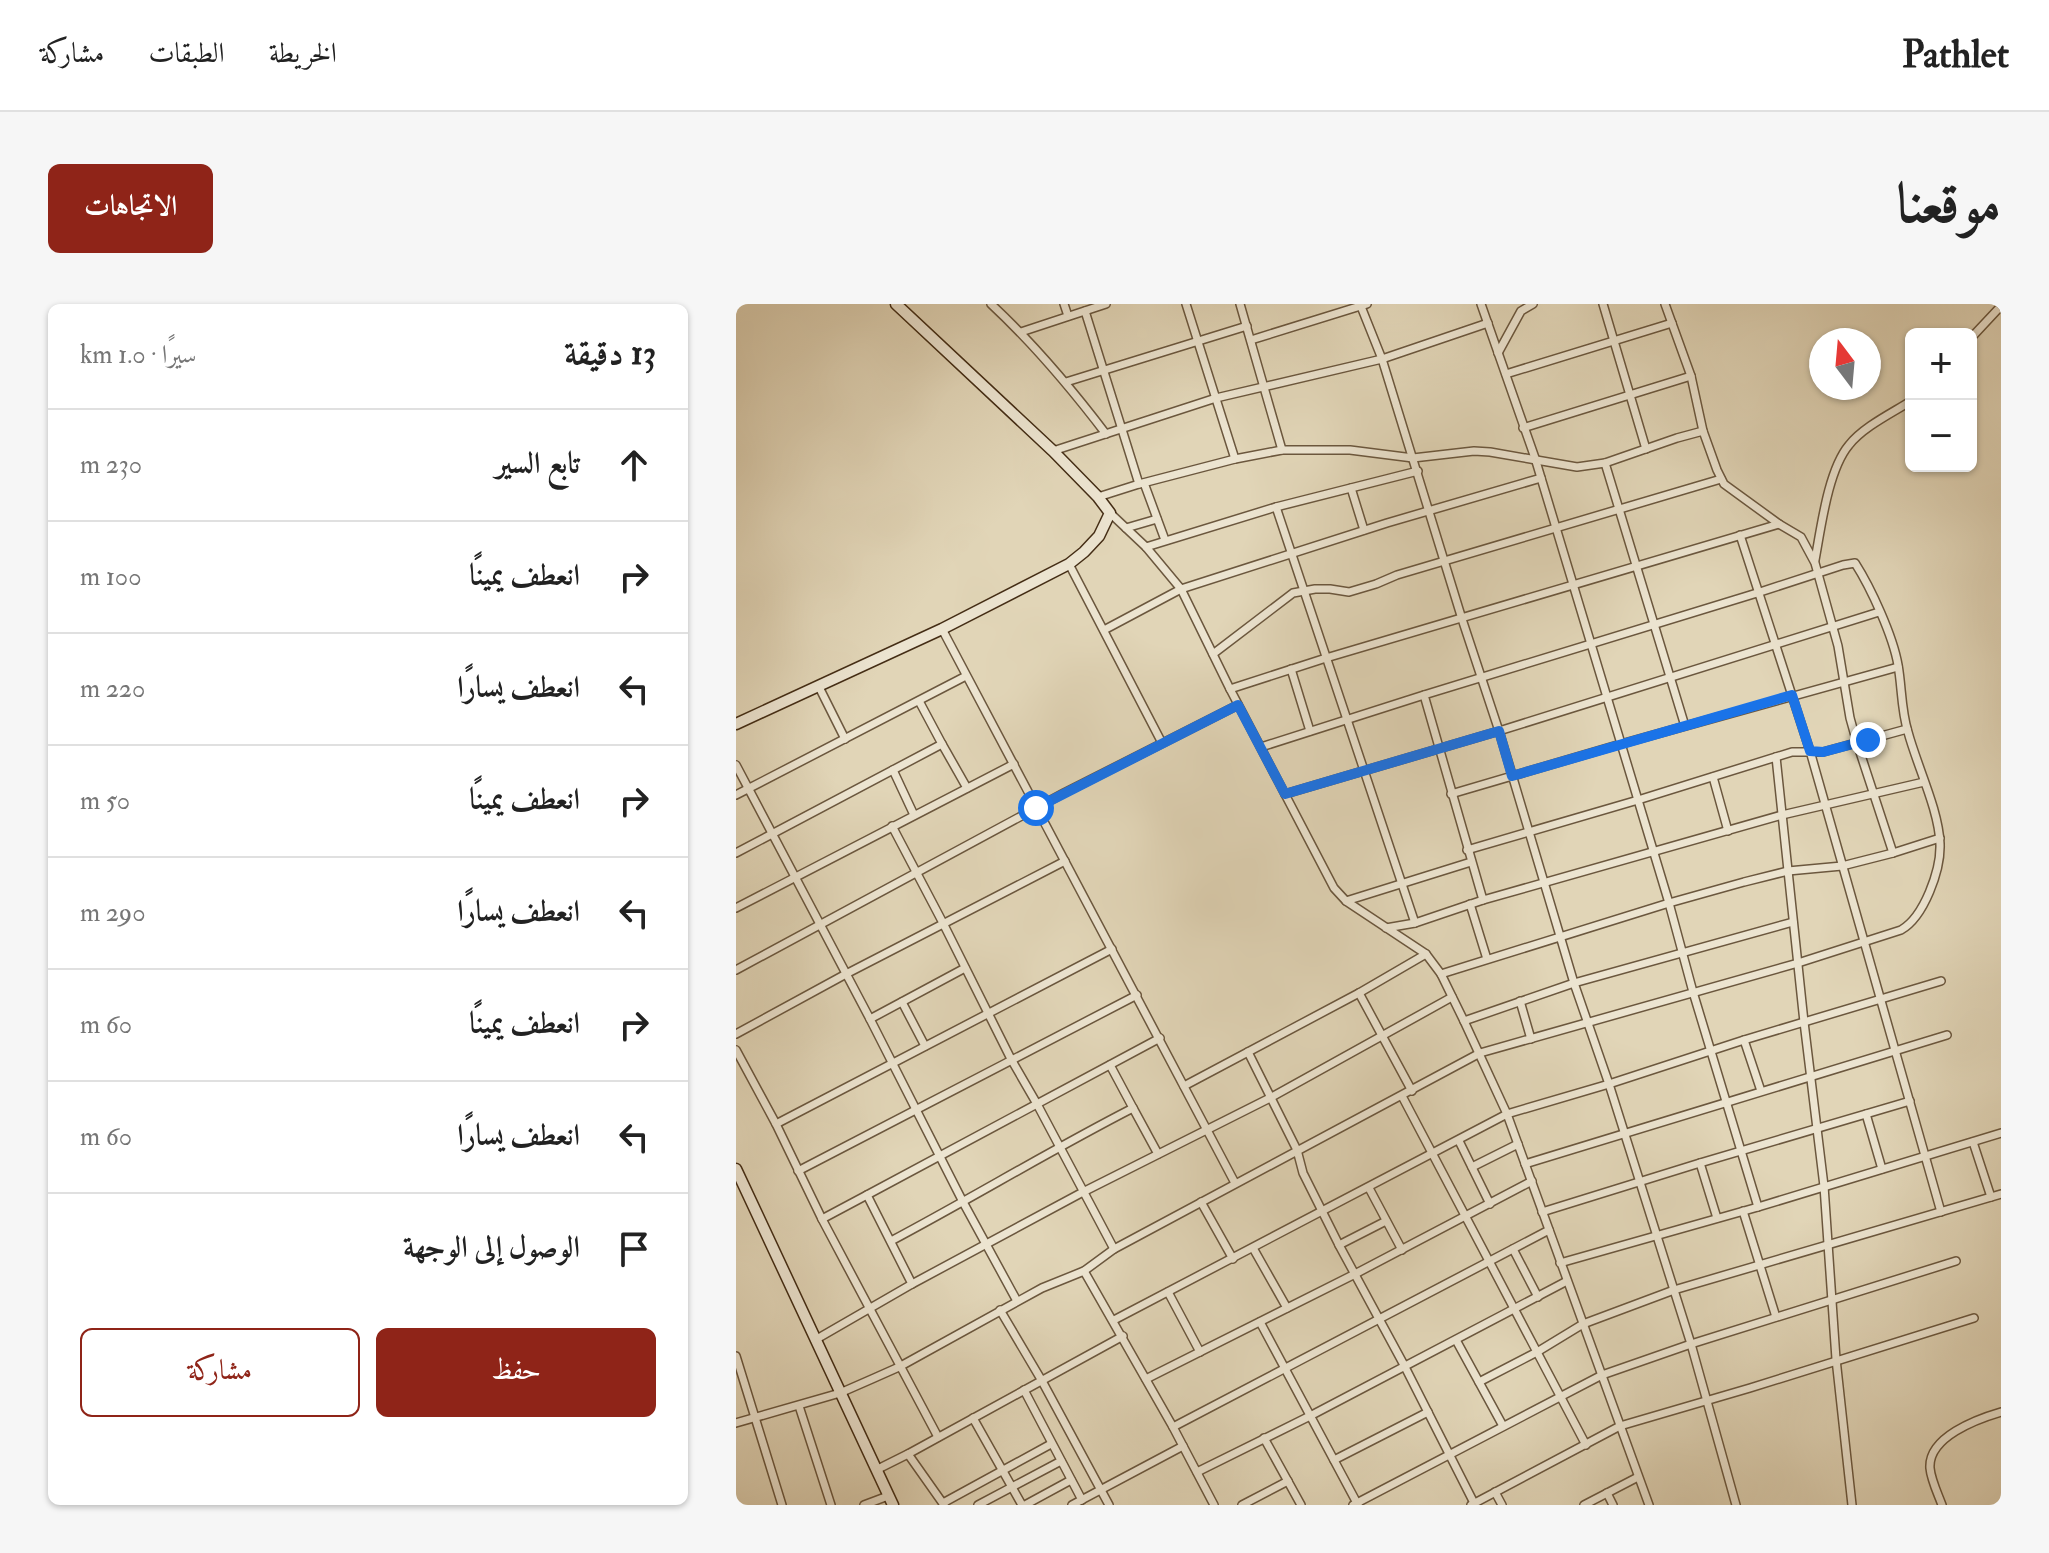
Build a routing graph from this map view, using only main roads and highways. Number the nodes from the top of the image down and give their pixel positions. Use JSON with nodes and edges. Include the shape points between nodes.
{"nodes":[{"id":1,"x":896,"y":304,"type":"edge"},
{"id":2,"x":736,"y":724,"type":"edge"},
{"id":3,"x":736,"y":1169,"type":"edge"},
{"id":4,"x":890,"y":1500,"type":"edge"}],
"edges":[{"from":1,"to":2,"type":"main road","via":[[1053,451],[1110,513],[1099,536],[1069,564]]},
{"from":3,"to":4,"type":"main road"}]}
